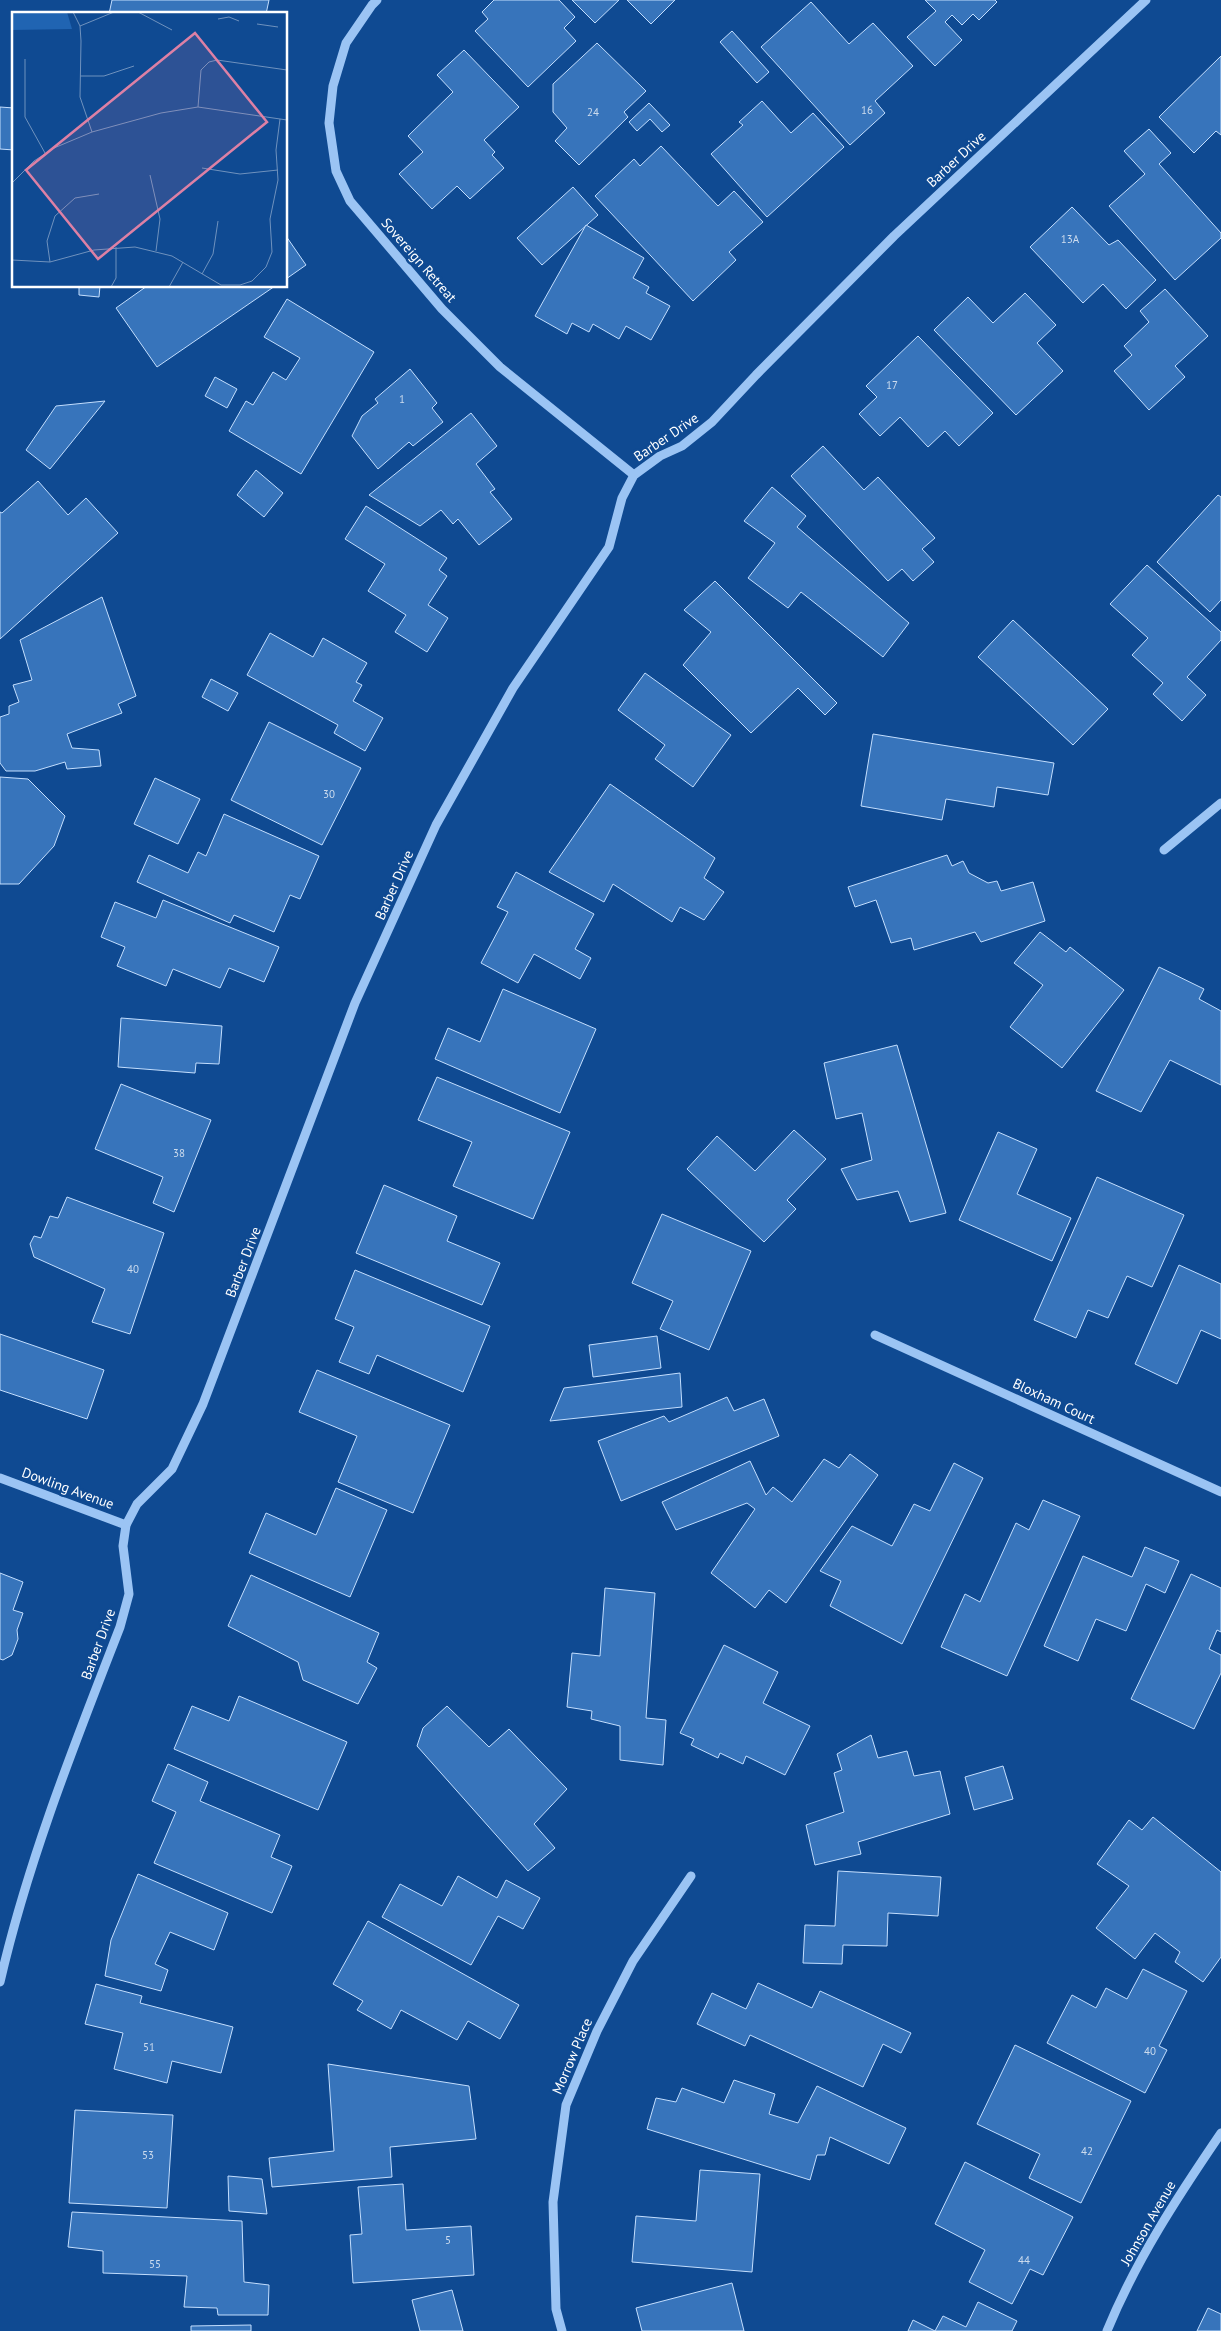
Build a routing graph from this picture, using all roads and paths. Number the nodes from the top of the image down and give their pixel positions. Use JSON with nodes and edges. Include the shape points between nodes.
{"nodes":[{"id":1,"x":377,"y":0,"type":"edge"},
{"id":2,"x":1146,"y":0,"type":"edge"},
{"id":3,"x":634,"y":475,"type":"junction"},
{"id":4,"x":1221,"y":803,"type":"edge"},
{"id":5,"x":1164,"y":850,"type":"dead end"},
{"id":6,"x":875,"y":1335,"type":"dead end"},
{"id":7,"x":0,"y":1478,"type":"edge"},
{"id":8,"x":1221,"y":1492,"type":"edge"},
{"id":9,"x":126,"y":1525,"type":"junction"},
{"id":10,"x":691,"y":1876,"type":"dead end"},
{"id":11,"x":0,"y":1982,"type":"edge"},
{"id":12,"x":1221,"y":2133,"type":"edge"},
{"id":13,"x":562,"y":2331,"type":"edge"},
{"id":14,"x":1107,"y":2331,"type":"edge"}],
"edges":[{"from":1,"to":3,"type":"street","name":"Sovereign Retreat","via":[[346,43],[333,86],[329,124],[336,170],[350,201],[442,309],[500,367]]},
{"from":2,"to":3,"type":"street","name":"Barber Drive","via":[[894,236],[712,422],[682,446],[660,456]]},
{"from":3,"to":9,"type":"street","name":"Barber Drive","via":[[622,498],[610,547],[513,688],[436,825],[355,1003],[204,1404],[172,1469],[137,1504]]},
{"from":4,"to":5,"type":"street"},
{"from":6,"to":8,"type":"street","name":"Bloxham Court"},
{"from":7,"to":9,"type":"street","name":"Dowling Avenue"},
{"from":9,"to":11,"type":"street","name":"Barber Drive","via":[[123,1546],[129,1594],[120,1627],[43,1833]]},
{"from":10,"to":13,"type":"street","name":"Morrow Place","via":[[633,1961],[597,2031],[566,2104],[553,2202],[556,2310]]},
{"from":12,"to":14,"type":"street","name":"Johnson Avenue","via":[[1179,2193],[1122,2294]]}]}
